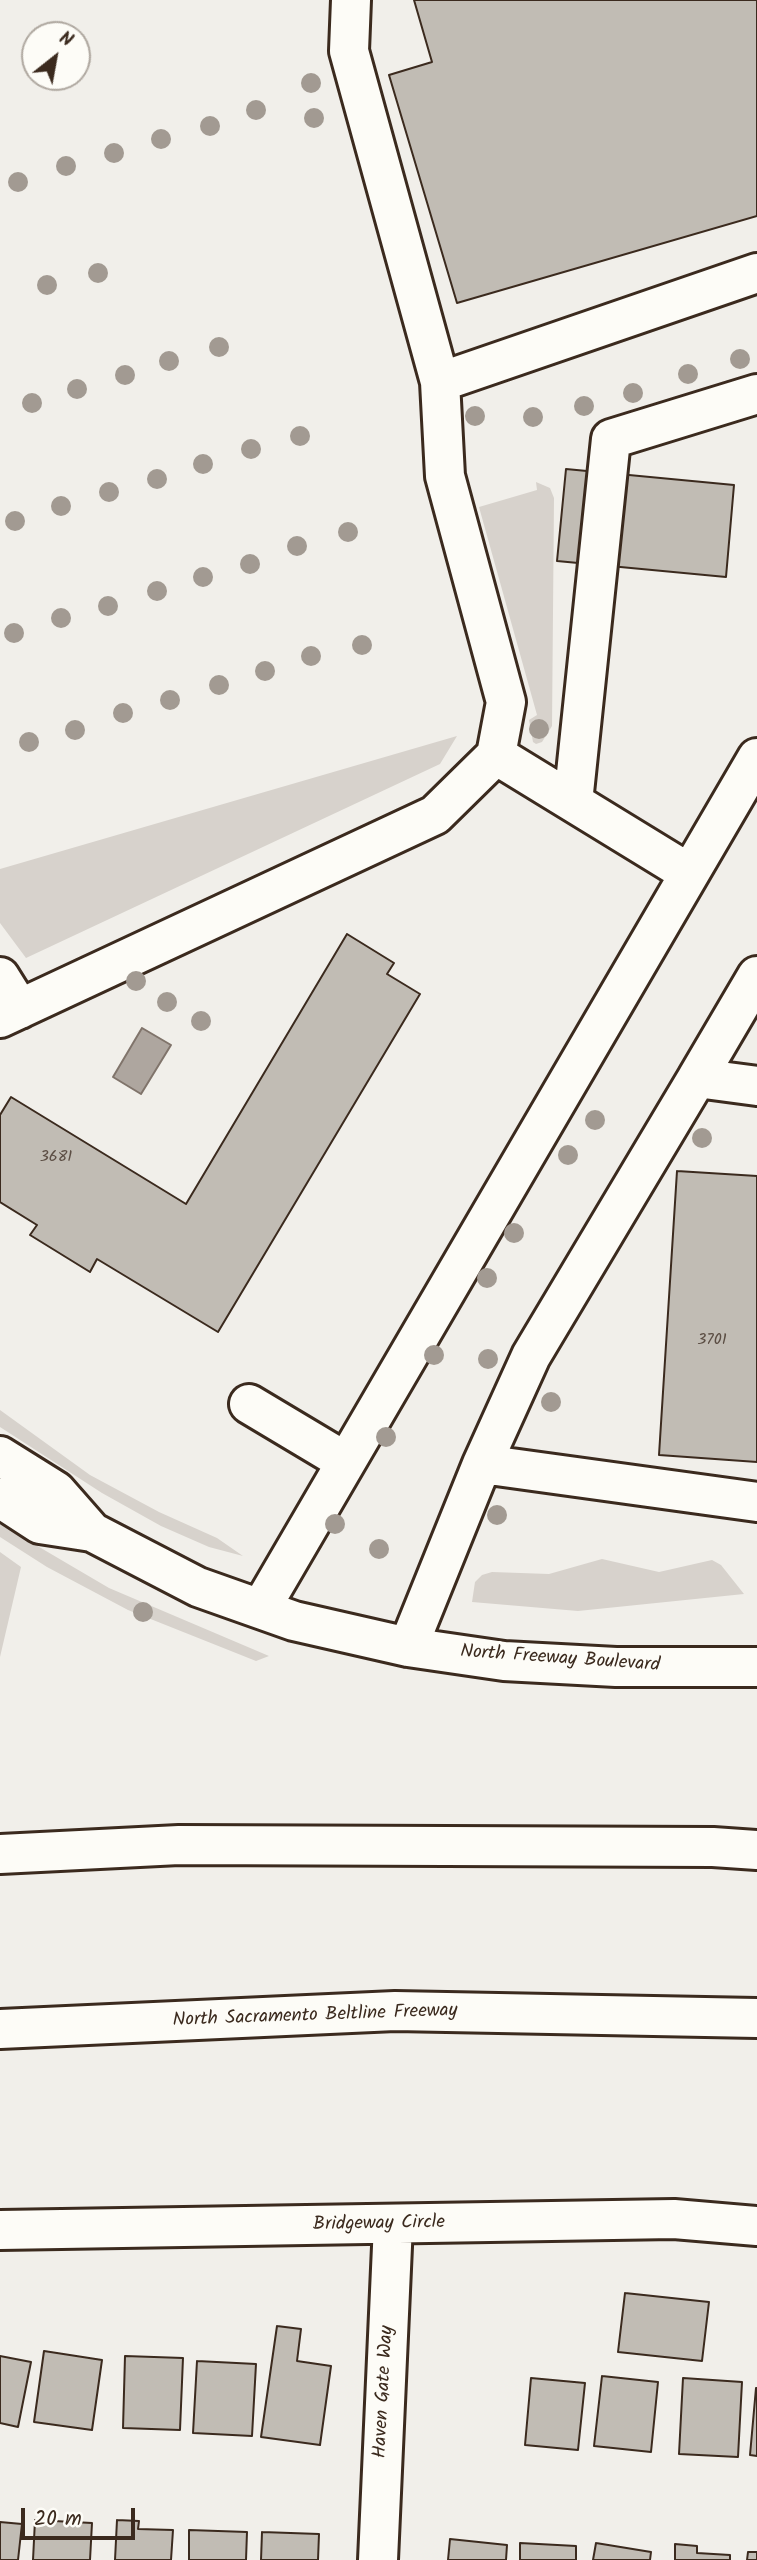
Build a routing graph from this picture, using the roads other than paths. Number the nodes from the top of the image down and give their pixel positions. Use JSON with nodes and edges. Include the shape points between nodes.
{"nodes":[{"id":1,"x":351,"y":0,"type":"edge"},
{"id":2,"x":757,"y":273,"type":"edge"},
{"id":3,"x":440,"y":382,"type":"junction"},
{"id":4,"x":757,"y":394,"type":"edge"},
{"id":5,"x":496,"y":755,"type":"junction"},
{"id":6,"x":757,"y":758,"type":"edge"},
{"id":7,"x":573,"y":802,"type":"junction"},
{"id":8,"x":687,"y":872,"type":"junction"},
{"id":9,"x":757,"y":976,"type":"edge"},
{"id":10,"x":0,"y":977,"type":"edge"},
{"id":11,"x":10,"y":1013,"type":"edge"},
{"id":12,"x":697,"y":1078,"type":"junction"},
{"id":13,"x":757,"y":1086,"type":"edge"},
{"id":14,"x":249,"y":1404,"type":"dead end"},
{"id":15,"x":0,"y":1456,"type":"edge"},
{"id":16,"x":346,"y":1462,"type":"junction"},
{"id":17,"x":482,"y":1464,"type":"junction"},
{"id":18,"x":0,"y":1498,"type":"edge"},
{"id":19,"x":757,"y":1502,"type":"edge"},
{"id":20,"x":92,"y":1532,"type":"junction"},
{"id":21,"x":261,"y":1608,"type":"junction"},
{"id":22,"x":408,"y":1647,"type":"junction"},
{"id":23,"x":757,"y":1667,"type":"edge"},
{"id":24,"x":757,"y":1850,"type":"edge"},
{"id":25,"x":0,"y":1854,"type":"edge"},
{"id":26,"x":757,"y":2018,"type":"edge"},
{"id":27,"x":0,"y":2029,"type":"edge"},
{"id":28,"x":393,"y":2224,"type":"junction"},
{"id":29,"x":757,"y":2226,"type":"edge"},
{"id":30,"x":0,"y":2230,"type":"edge"},
{"id":31,"x":378,"y":2560,"type":"edge"}],
"edges":[{"from":1,"to":3,"type":"main road","via":[[349,51]]},
{"from":2,"to":3,"type":"main road"},
{"from":3,"to":5,"type":"main road","via":[[445,476],[506,702]]},
{"from":4,"to":7,"type":"main road","via":[[611,439]]},
{"from":5,"to":7,"type":"main road"},
{"from":5,"to":11,"type":"main road","via":[[435,815]]},
{"from":6,"to":8,"type":"main road"},
{"from":7,"to":8,"type":"main road"},
{"from":8,"to":16,"type":"main road"},
{"from":9,"to":12,"type":"main road"},
{"from":10,"to":11,"type":"main road"},
{"from":12,"to":13,"type":"main road"},
{"from":12,"to":17,"type":"main road","via":[[531,1356]]},
{"from":14,"to":16,"type":"main road"},
{"from":15,"to":20,"type":"main road","name":"North Freeway Boulevard","via":[[56,1490]]},
{"from":16,"to":21,"type":"main road"},
{"from":17,"to":19,"type":"main road"},
{"from":17,"to":22,"type":"main road"},
{"from":18,"to":20,"type":"main road","name":"North Freeway Boulevard","via":[[40,1524]]},
{"from":20,"to":21,"type":"main road","name":"North Freeway Boulevard","via":[[198,1587]]},
{"from":21,"to":22,"type":"main road","name":"North Freeway Boulevard","via":[[294,1621]]},
{"from":22,"to":23,"type":"main road","name":"North Freeway Boulevard","via":[[504,1661]]},
{"from":24,"to":25,"type":"main road","via":[[179,1845]]},
{"from":26,"to":27,"type":"main road","name":"North Sacramento Beltline Freeway","via":[[394,2011]]},
{"from":28,"to":29,"type":"main road","name":"Bridgeway Circle","via":[[674,2219]]},
{"from":28,"to":30,"type":"main road","name":"Bridgeway Circle"},
{"from":28,"to":31,"type":"main road","name":"Haven Gate Way"}]}
